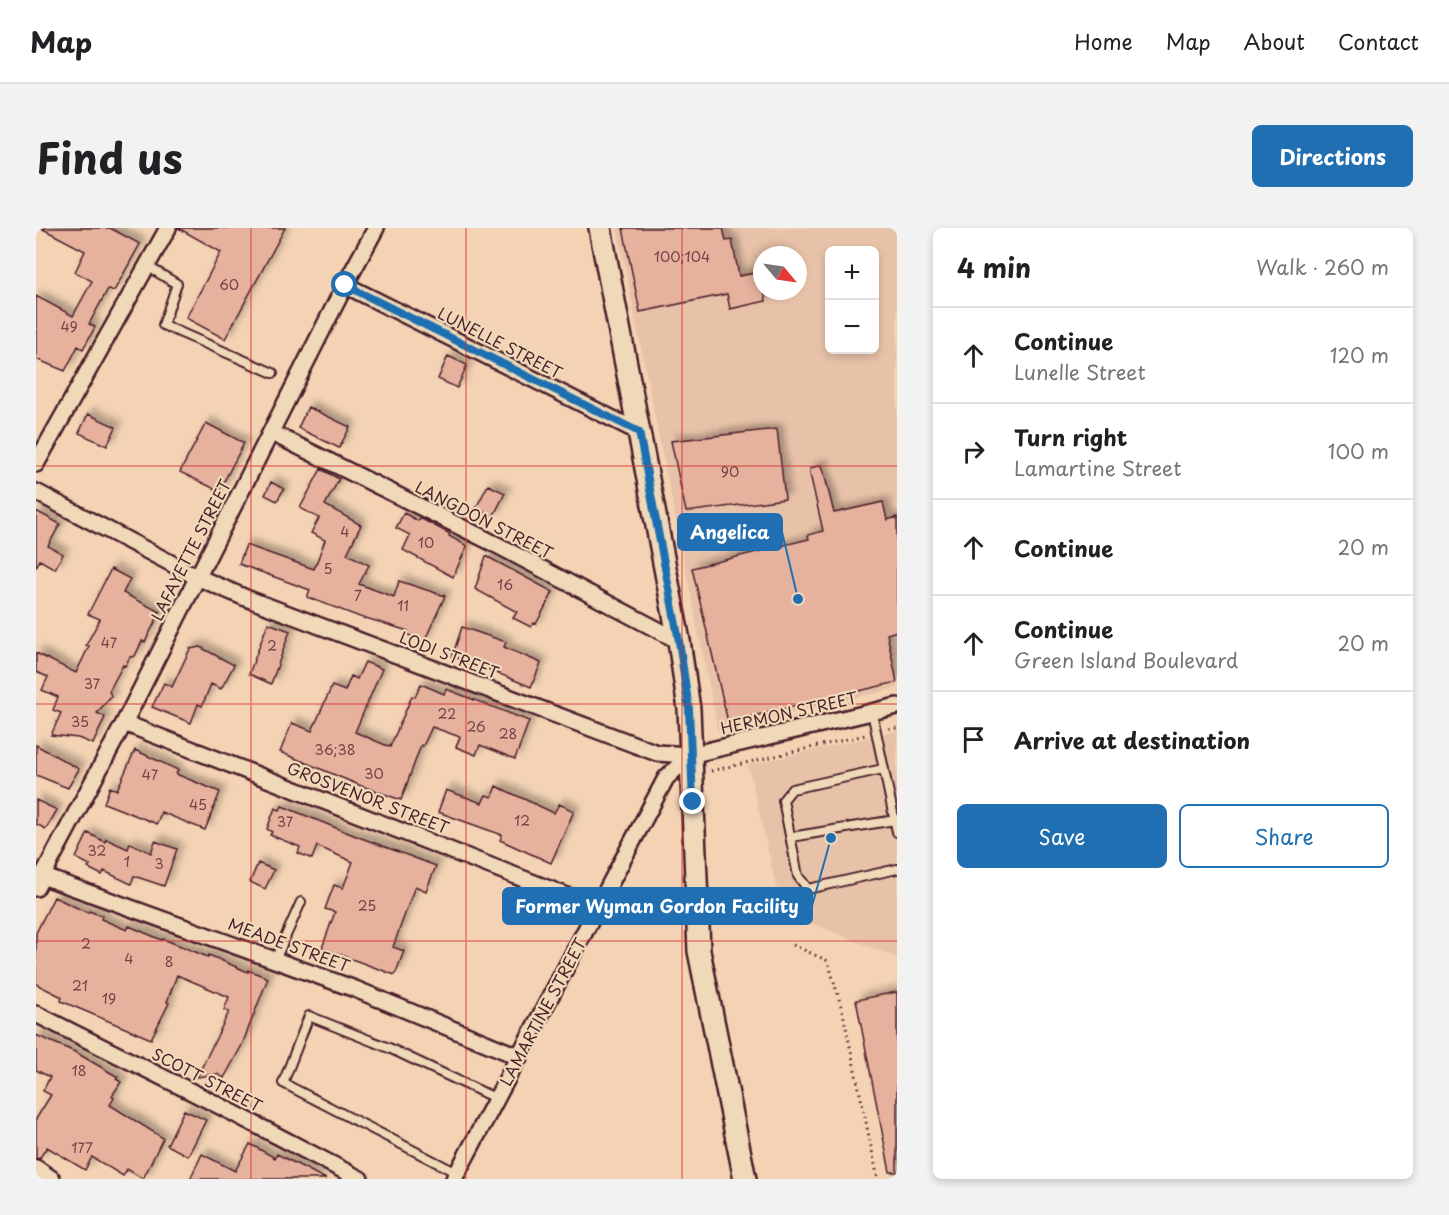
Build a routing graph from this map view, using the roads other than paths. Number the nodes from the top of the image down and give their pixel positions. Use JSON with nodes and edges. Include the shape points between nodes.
{"nodes":[{"id":1,"x":168,"y":228,"type":"edge"},
{"id":2,"x":376,"y":228,"type":"edge"},
{"id":3,"x":600,"y":228,"type":"edge"},
{"id":4,"x":147,"y":266,"type":"junction"},
{"id":5,"x":345,"y":285,"type":"junction"},
{"id":6,"x":273,"y":373,"type":"dead end"},
{"id":7,"x":639,"y":432,"type":"junction"},
{"id":8,"x":272,"y":433,"type":"junction"},
{"id":9,"x":36,"y":464,"type":"edge"},
{"id":10,"x":36,"y":492,"type":"edge"},
{"id":11,"x":197,"y":577,"type":"junction"},
{"id":12,"x":679,"y":641,"type":"junction"},
{"id":13,"x":897,"y":706,"type":"edge"},
{"id":14,"x":872,"y":712,"type":"junction"},
{"id":15,"x":124,"y":723,"type":"junction"},
{"id":16,"x":690,"y":755,"type":"junction"},
{"id":17,"x":884,"y":769,"type":"junction"},
{"id":18,"x":894,"y":820,"type":"junction"},
{"id":19,"x":897,"y":832,"type":"edge"},
{"id":20,"x":790,"y":837,"type":"junction"},
{"id":21,"x":897,"y":868,"type":"edge"},
{"id":22,"x":39,"y":882,"type":"edge"},
{"id":23,"x":301,"y":902,"type":"dead end"},
{"id":24,"x":598,"y":908,"type":"junction"},
{"id":25,"x":275,"y":960,"type":"junction"},
{"id":26,"x":36,"y":1014,"type":"edge"},
{"id":27,"x":520,"y":1057,"type":"junction"},
{"id":28,"x":497,"y":1099,"type":"junction"},
{"id":29,"x":36,"y":1168,"type":"edge"},
{"id":30,"x":455,"y":1176,"type":"edge"},
{"id":31,"x":52,"y":1179,"type":"edge"},
{"id":32,"x":360,"y":1179,"type":"edge"},
{"id":33,"x":745,"y":1179,"type":"edge"}],
"edges":[{"from":1,"to":4,"type":"street"},
{"from":2,"to":5,"type":"street","name":"LAFAYETTE STREET"},
{"from":3,"to":7,"type":"street"},
{"from":4,"to":6,"type":"lane","via":[[177,284],[164,325]]},
{"from":4,"to":9,"type":"street"},
{"from":5,"to":7,"type":"street","name":"LUNELLE STREET"},
{"from":5,"to":8,"type":"street","name":"LAFAYETTE STREET"},
{"from":7,"to":12,"type":"street"},
{"from":8,"to":11,"type":"street","name":"LAFAYETTE STREET"},
{"from":8,"to":12,"type":"street","name":"LANGDON STREET"},
{"from":10,"to":11,"type":"street","name":"LODI STREET"},
{"from":11,"to":15,"type":"street","name":"LAFAYETTE STREET"},
{"from":11,"to":16,"type":"street","name":"LODI STREET","via":[[657,753]]},
{"from":12,"to":16,"type":"street","via":[[689,709]]},
{"from":13,"to":14,"type":"street","name":"HERMON STREET"},
{"from":14,"to":16,"type":"street","name":"HERMON STREET"},
{"from":14,"to":17,"type":"lane"},
{"from":15,"to":22,"type":"street","name":"LAFAYETTE STREET"},
{"from":15,"to":24,"type":"street","name":"GROSVENOR STREET"},
{"from":16,"to":24,"type":"street","name":"LAMARTINE STREET","via":[[666,778]]},
{"from":16,"to":33,"type":"street","via":[[699,951]]},
{"from":17,"to":18,"type":"lane"},
{"from":17,"to":20,"type":"lane","via":[[792,789],[783,800]]},
{"from":18,"to":19,"type":"lane"},
{"from":18,"to":20,"type":"lane"},
{"from":20,"to":21,"type":"lane","via":[[798,876],[808,889]]},
{"from":22,"to":25,"type":"street","name":"MEADE STREET"},
{"from":23,"to":25,"type":"lane"},
{"from":24,"to":27,"type":"street","name":"LAMARTINE STREET"},
{"from":25,"to":27,"type":"street","name":"MEADE STREET"},
{"from":26,"to":32,"type":"street","name":"SCOTT STREET"},
{"from":27,"to":28,"type":"street","name":"LAMARTINE STREET"},
{"from":28,"to":30,"type":"street","name":"LAMARTINE STREET"},
{"from":28,"to":30,"type":"lane","via":[[389,1048],[309,1016],[284,1083]]},
{"from":29,"to":31,"type":"street"}]}
